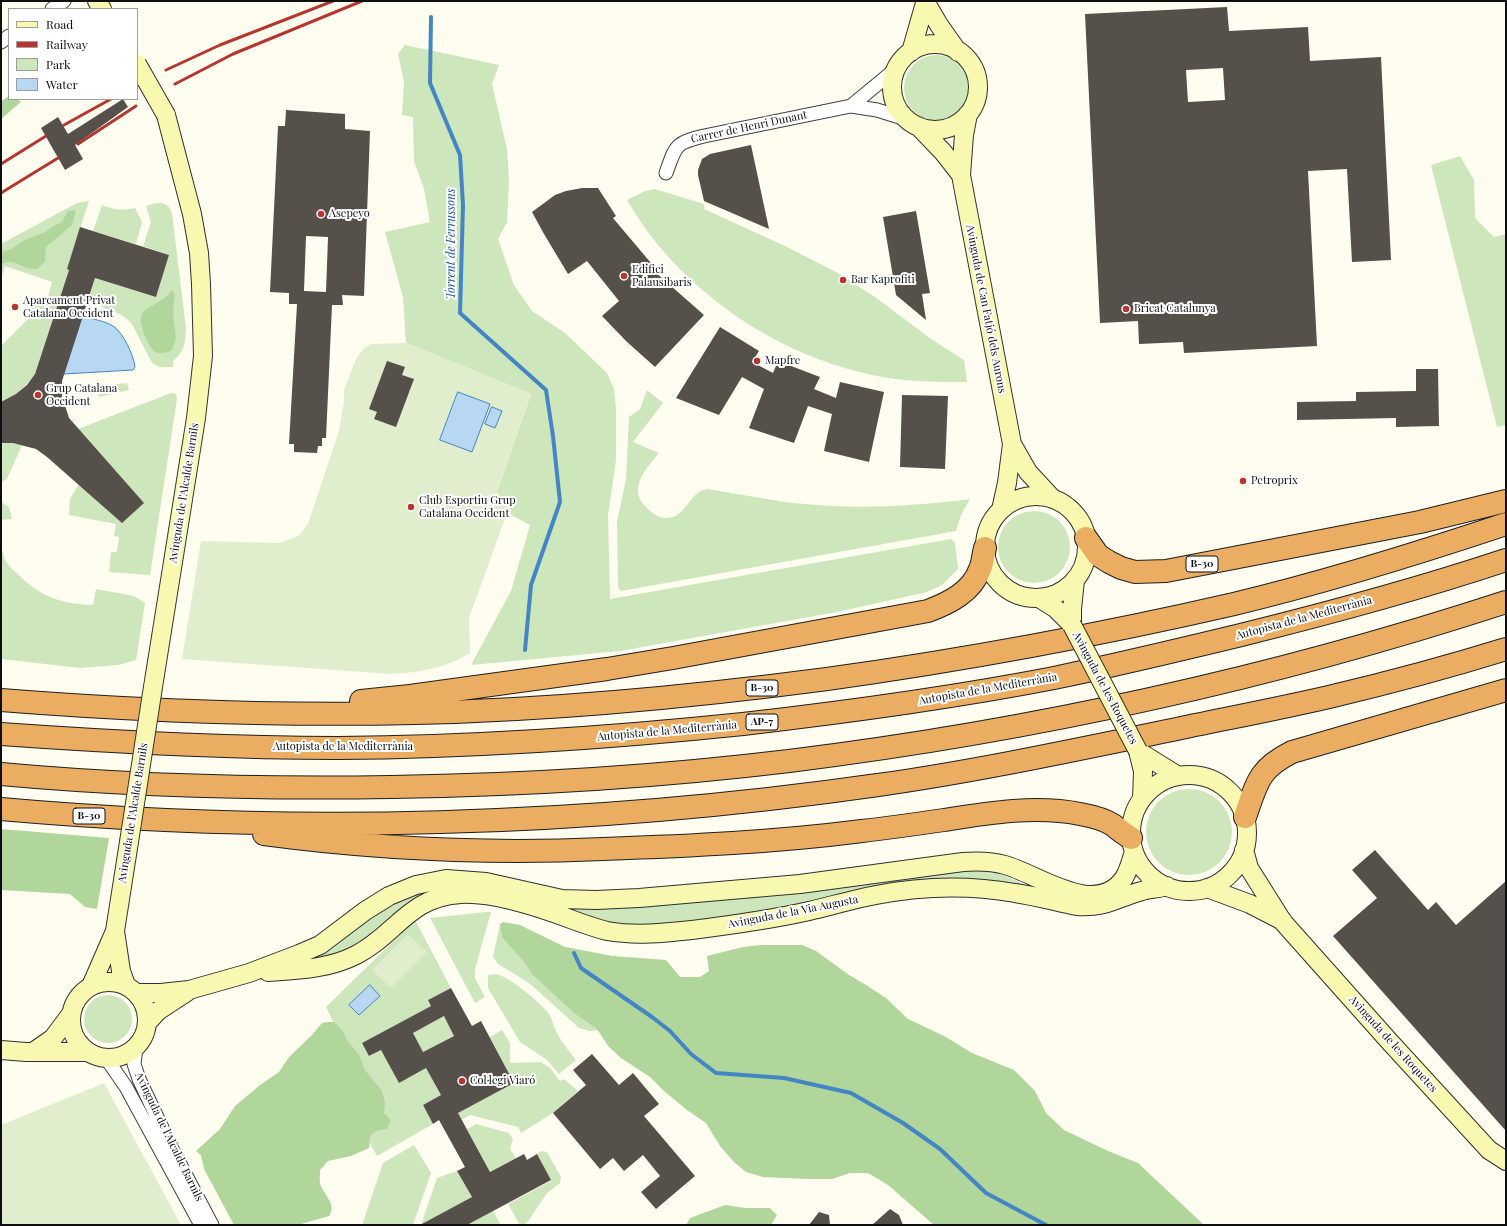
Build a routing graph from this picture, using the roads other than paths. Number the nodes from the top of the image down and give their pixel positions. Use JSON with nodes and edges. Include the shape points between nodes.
{"nodes":[{"id":1,"x":64,"y":1,"type":"edge"},
{"id":2,"x":925,"y":2,"type":"edge"},
{"id":3,"x":54,"y":8,"type":"edge"},
{"id":4,"x":911,"y":52,"type":"junction"},
{"id":5,"x":958,"y":52,"type":"junction"},
{"id":6,"x":138,"y":66,"type":"edge"},
{"id":7,"x":897,"y":68,"type":"junction"},
{"id":8,"x":851,"y":106,"type":"junction"},
{"id":9,"x":968,"y":114,"type":"junction"},
{"id":10,"x":912,"y":123,"type":"junction"},
{"id":11,"x":666,"y":173,"type":"dead end"},
{"id":12,"x":961,"y":174,"type":"junction"},
{"id":13,"x":1012,"y":444,"type":"junction"},
{"id":14,"x":1053,"y":499,"type":"junction"},
{"id":15,"x":1506,"y":501,"type":"edge"},
{"id":16,"x":1001,"y":510,"type":"junction"},
{"id":17,"x":1506,"y":524,"type":"edge"},
{"id":18,"x":1086,"y":538,"type":"junction"},
{"id":19,"x":985,"y":548,"type":"junction"},
{"id":20,"x":1506,"y":560,"type":"edge"},
{"id":21,"x":1075,"y":580,"type":"junction"},
{"id":22,"x":1039,"y":598,"type":"junction"},
{"id":23,"x":1506,"y":602,"type":"edge"},
{"id":24,"x":1072,"y":625,"type":"junction"},
{"id":25,"x":1506,"y":649,"type":"edge"},
{"id":26,"x":1506,"y":690,"type":"edge"},
{"id":27,"x":1,"y":700,"type":"edge"},
{"id":28,"x":139,"y":710,"type":"junction"},
{"id":29,"x":1,"y":734,"type":"edge"},
{"id":30,"x":1138,"y":751,"type":"junction"},
{"id":31,"x":1,"y":774,"type":"edge"},
{"id":32,"x":1178,"y":776,"type":"junction"},
{"id":33,"x":1142,"y":799,"type":"junction"},
{"id":34,"x":1,"y":809,"type":"edge"},
{"id":35,"x":1245,"y":817,"type":"junction"},
{"id":36,"x":176,"y":821,"type":"junction"},
{"id":37,"x":1132,"y":845,"type":"junction"},
{"id":38,"x":1244,"y":850,"type":"junction"},
{"id":39,"x":1167,"y":886,"type":"junction"},
{"id":40,"x":1207,"y":888,"type":"junction"},
{"id":41,"x":1283,"y":922,"type":"junction"},
{"id":42,"x":115,"y":931,"type":"junction"},
{"id":43,"x":249,"y":974,"type":"junction"},
{"id":44,"x":91,"y":986,"type":"junction"},
{"id":45,"x":131,"y":989,"type":"junction"},
{"id":46,"x":189,"y":990,"type":"junction"},
{"id":47,"x":71,"y":1014,"type":"junction"},
{"id":48,"x":147,"y":1023,"type":"junction"},
{"id":49,"x":136,"y":1047,"type":"junction"},
{"id":50,"x":1,"y":1050,"type":"edge"},
{"id":51,"x":33,"y":1052,"type":"junction"},
{"id":52,"x":88,"y":1052,"type":"junction"},
{"id":53,"x":106,"y":1058,"type":"junction"},
{"id":54,"x":1506,"y":1161,"type":"edge"},
{"id":55,"x":201,"y":1225,"type":"edge"},
{"id":56,"x":212,"y":1225,"type":"edge"}],
"edges":[{"from":1,"to":3,"type":"street"},
{"from":2,"to":4,"type":"street"},
{"from":2,"to":5,"type":"street"},
{"from":4,"to":5,"type":"street","via":[[933,45],[946,46]]},
{"from":4,"to":7,"type":"street"},
{"from":5,"to":9,"type":"street","via":[[969,62],[977,79],[976,98]]},
{"from":6,"to":42,"type":"street","name":"Avinguda de l'Alcalde Barnils","bridge":true,"via":[[166,115],[192,214],[202,284],[203,356],[198,405]]},
{"from":7,"to":8,"type":"street","name":"Carrer de Henri Dunant"},
{"from":7,"to":10,"type":"street","via":[[893,81],[893,95],[897,107]]},
{"from":8,"to":10,"type":"street","name":"Carrer de Henri Dunant","via":[[877,110]]},
{"from":8,"to":11,"type":"street","name":"Carrer de Henri Dunant","via":[[684,141],[674,153]]},
{"from":9,"to":10,"type":"street","via":[[958,123],[946,128],[929,130]]},
{"from":9,"to":12,"type":"street","name":"Avinguda de Can Fatjó dels Aurons"},
{"from":10,"to":12,"type":"street","name":"Avinguda de Can Fatjó dels Aurons","via":[[943,152]]},
{"from":12,"to":13,"type":"street","name":"Avinguda de Can Fatjó dels Aurons"},
{"from":13,"to":14,"type":"street","name":"Avinguda de Can Fatjó dels Aurons","via":[[1028,472]]},
{"from":13,"to":16,"type":"street","name":"Avinguda de Can Fatjó dels Aurons"},
{"from":14,"to":16,"type":"street","via":[[1027,497],[1015,500]]},
{"from":14,"to":18,"type":"street","via":[[1075,514]]},
{"from":15,"to":18,"type":"highway","number":"B-30","via":[[1420,522],[1149,573],[1134,572],[1109,562],[1098,555]]},
{"from":16,"to":19,"type":"street","via":[[986,534]]},
{"from":17,"to":28,"type":"highway","number":"B-30","via":[[1383,563],[1237,603],[1121,629],[895,670],[635,701],[542,707],[418,713],[298,714]]},
{"from":18,"to":21,"type":"street","via":[[1086,558]]},
{"from":19,"to":22,"type":"street","via":[[988,567],[1003,586],[1020,596]]},
{"from":19,"to":28,"type":"highway","number":"B-30","via":[[980,570],[956,599],[939,607],[909,615],[614,668],[410,696],[347,702],[214,705]]},
{"from":20,"to":29,"type":"highway","name":"Autopista de la Mediterrània","number":"AP-7","via":[[1298,620],[1053,678],[929,699],[697,729],[555,741],[340,748],[198,746]]},
{"from":21,"to":22,"type":"street","via":[[1061,592]]},
{"from":21,"to":24,"type":"street","name":"Avinguda de les Roquetes"},
{"from":22,"to":24,"type":"street","name":"Avinguda de les Roquetes","via":[[1065,616]]},
{"from":23,"to":31,"type":"highway","via":[[1390,638],[1149,699],[1005,728],[789,761],[497,785],[358,788],[204,786]]},
{"from":24,"to":30,"type":"street","name":"Avinguda de les Roquetes","bridge":true},
{"from":25,"to":36,"type":"highway","number":"B-30","via":[[1274,709],[1083,749],[880,785],[664,809],[465,821]]},
{"from":26,"to":35,"type":"highway","via":[[1305,747],[1286,755],[1270,765],[1262,774]]},
{"from":27,"to":28,"type":"highway","number":"B-30"},
{"from":30,"to":32,"type":"street","name":"Avinguda de les Roquetes"},
{"from":30,"to":33,"type":"street","name":"Avinguda de les Roquetes","via":[[1143,770]]},
{"from":32,"to":33,"type":"street","via":[[1158,784]]},
{"from":32,"to":35,"type":"street","via":[[1199,776],[1219,784],[1235,798]]},
{"from":33,"to":37,"type":"street","via":[[1133,817]]},
{"from":34,"to":36,"type":"highway","number":"B-30"},
{"from":35,"to":38,"type":"street","via":[[1247,833]]},
{"from":36,"to":37,"type":"highway","via":[[326,842],[389,847],[543,851],[790,839],[990,813],[1057,811],[1096,817],[1112,825]]},
{"from":37,"to":39,"type":"street","via":[[1140,864],[1148,874]]},
{"from":37,"to":43,"type":"street","name":"Avinguda de la Via Augusta","via":[[1124,878],[1109,891],[1097,894],[1072,892],[1006,865],[978,861],[800,884],[596,900],[562,899],[486,882],[446,879],[416,885],[394,894],[365,911],[320,944]]},
{"from":38,"to":40,"type":"street","via":[[1240,861],[1228,876]]},
{"from":38,"to":41,"type":"street","name":"Avinguda de les Roquetes","via":[[1249,868]]},
{"from":39,"to":40,"type":"street","via":[[1184,891]]},
{"from":39,"to":43,"type":"street","name":"Avinguda de la Via Augusta","via":[[1088,907],[986,889],[958,887],[899,891],[743,924],[648,933],[607,931],[528,905],[478,894],[461,894],[429,900],[404,916],[369,947],[341,962],[299,970]]},
{"from":40,"to":41,"type":"street","name":"Avinguda de les Roquetes","via":[[1250,904]]},
{"from":41,"to":54,"type":"street","name":"Avinguda de les Roquetes","via":[[1489,1150]]},
{"from":42,"to":44,"type":"street","name":"Avinguda de l'Alcalde Barnils"},
{"from":42,"to":45,"type":"street","name":"Avinguda de l'Alcalde Barnils","via":[[121,971]]},
{"from":43,"to":46,"type":"street","name":"Avinguda de la Via Augusta"},
{"from":44,"to":45,"type":"street","via":[[108,982]]},
{"from":44,"to":47,"type":"street","via":[[78,998]]},
{"from":45,"to":46,"type":"street","name":"Avinguda de la Via Augusta","via":[[161,993]]},
{"from":45,"to":48,"type":"street","via":[[145,1007]]},
{"from":46,"to":48,"type":"street","name":"Avinguda de la Via Augusta","via":[[158,1011]]},
{"from":47,"to":51,"type":"street","via":[[53,1038]]},
{"from":47,"to":52,"type":"street","via":[[74,1036]]},
{"from":48,"to":49,"type":"street","via":[[144,1036]]},
{"from":49,"to":53,"type":"street","via":[[122,1056]]},
{"from":49,"to":56,"type":"street","name":"Avinguda de l'Alcalde Barnils","via":[[134,1064],[139,1079]]},
{"from":50,"to":51,"type":"street"},
{"from":51,"to":52,"type":"street"},
{"from":52,"to":53,"type":"street"},
{"from":53,"to":55,"type":"street","name":"Avinguda de l'Alcalde Barnils","via":[[126,1087]]}]}
